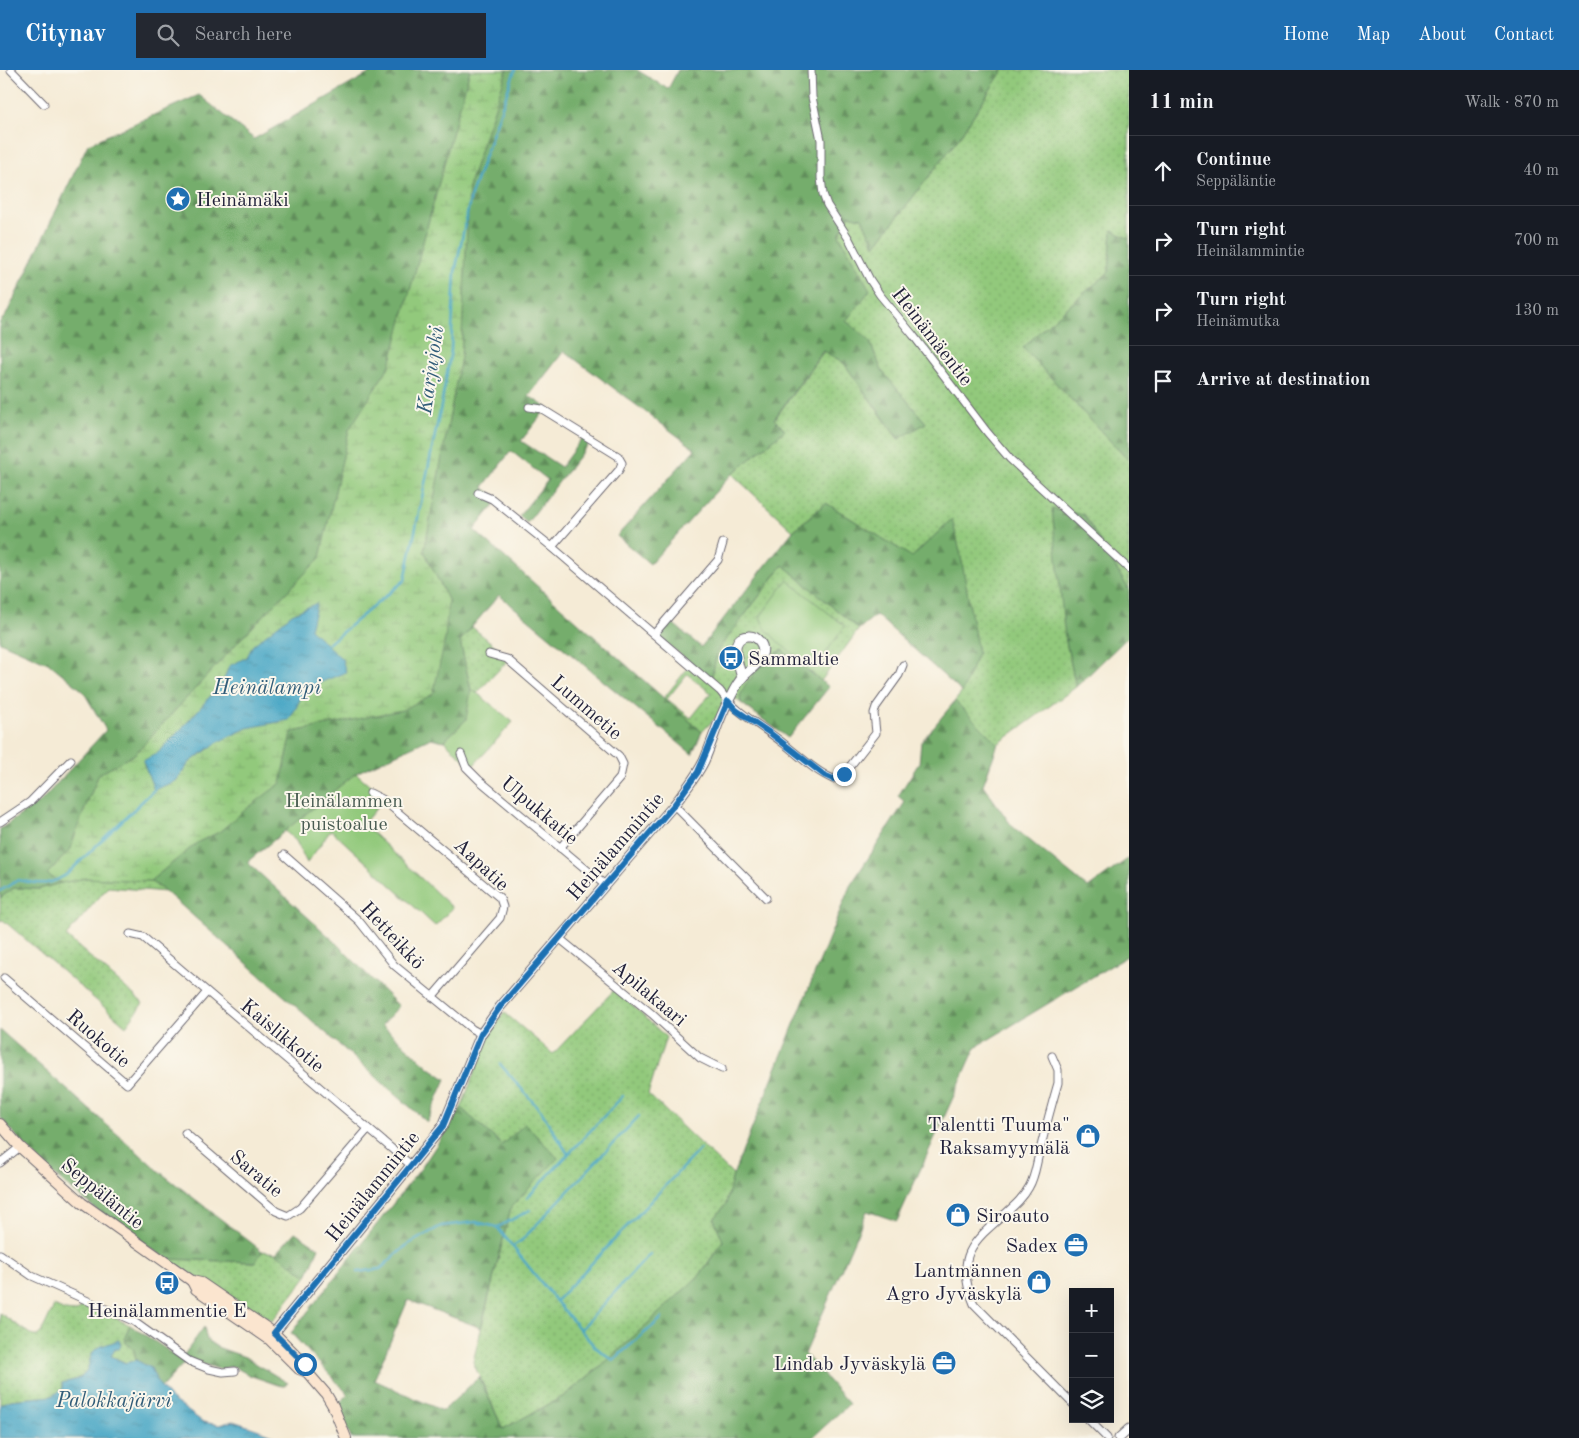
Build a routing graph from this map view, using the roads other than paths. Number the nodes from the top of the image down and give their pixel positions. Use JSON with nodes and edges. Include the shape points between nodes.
{"nodes":[{"id":1,"x":11,"y":70,"type":"edge"},
{"id":2,"x":811,"y":70,"type":"edge"},
{"id":3,"x":44,"y":104,"type":"dead end"},
{"id":4,"x":529,"y":407,"type":"dead end"},
{"id":5,"x":478,"y":493,"type":"dead end"},
{"id":6,"x":723,"y":543,"type":"dead end"},
{"id":7,"x":552,"y":547,"type":"junction"},
{"id":8,"x":1129,"y":569,"type":"edge"},
{"id":9,"x":654,"y":634,"type":"junction"},
{"id":10,"x":489,"y":654,"type":"dead end"},
{"id":11,"x":903,"y":665,"type":"dead end"},
{"id":12,"x":742,"y":678,"type":"dead end"},
{"id":13,"x":728,"y":701,"type":"junction"},
{"id":14,"x":461,"y":754,"type":"dead end"},
{"id":15,"x":71,"y":760,"type":"dead end"},
{"id":16,"x":370,"y":793,"type":"dead end"},
{"id":17,"x":674,"y":805,"type":"junction"},
{"id":18,"x":0,"y":822,"type":"edge"},
{"id":19,"x":560,"y":848,"type":"junction"},
{"id":20,"x":284,"y":855,"type":"dead end"},
{"id":21,"x":605,"y":885,"type":"junction"},
{"id":22,"x":766,"y":898,"type":"dead end"},
{"id":23,"x":130,"y":934,"type":"dead end"},
{"id":24,"x":559,"y":938,"type":"junction"},
{"id":25,"x":4,"y":978,"type":"dead end"},
{"id":26,"x":207,"y":992,"type":"junction"},
{"id":27,"x":432,"y":996,"type":"junction"},
{"id":28,"x":481,"y":1034,"type":"junction"},
{"id":29,"x":1052,"y":1056,"type":"dead end"},
{"id":30,"x":722,"y":1069,"type":"dead end"},
{"id":31,"x":0,"y":1124,"type":"edge"},
{"id":32,"x":368,"y":1129,"type":"junction"},
{"id":33,"x":185,"y":1133,"type":"dead end"},
{"id":34,"x":20,"y":1148,"type":"junction"},
{"id":35,"x":0,"y":1163,"type":"edge"},
{"id":36,"x":412,"y":1166,"type":"junction"},
{"id":37,"x":0,"y":1254,"type":"edge"},
{"id":38,"x":271,"y":1336,"type":"junction"},
{"id":39,"x":235,"y":1370,"type":"dead end"},
{"id":40,"x":1069,"y":1400,"type":"edge"},
{"id":41,"x":1092,"y":1423,"type":"edge"},
{"id":42,"x":1129,"y":1429,"type":"edge"},
{"id":43,"x":346,"y":1438,"type":"edge"},
{"id":44,"x":1107,"y":1438,"type":"edge"},
{"id":45,"x":1120,"y":1438,"type":"edge"}],
"edges":[{"from":1,"to":3,"type":"street"},
{"from":2,"to":8,"type":"street","name":"Heinämäentie","via":[[812,97],[821,140],[822,194],[870,280],[1010,459]]},
{"from":4,"to":7,"type":"street","via":[[542,409],[618,456],[622,463]]},
{"from":5,"to":7,"type":"street","via":[[492,499]]},
{"from":6,"to":9,"type":"street","via":[[718,560]]},
{"from":7,"to":9,"type":"street"},
{"from":9,"to":13,"type":"street"},
{"from":10,"to":19,"type":"street","name":"Lummetie","via":[[507,660],[619,756],[623,764],[620,778]]},
{"from":11,"to":13,"type":"street","via":[[876,707],[876,733],[844,774],[833,779]]},
{"from":12,"to":13,"type":"street","name":"Heinälammintie"},
{"from":13,"to":17,"type":"street","name":"Heinälammintie","via":[[698,772]]},
{"from":14,"to":19,"type":"street","name":"Ulpukkatie","via":[[466,767]]},
{"from":15,"to":18,"type":"street","via":[[30,802]]},
{"from":16,"to":27,"type":"street","name":"Aapatie","via":[[382,799],[500,898],[503,907],[500,918]]},
{"from":17,"to":21,"type":"street","name":"Heinälammintie"},
{"from":17,"to":22,"type":"street"},
{"from":19,"to":21,"type":"street","name":"Ulpukkatie"},
{"from":20,"to":27,"type":"street","name":"Hetteikkö","via":[[360,921],[394,965]]},
{"from":21,"to":24,"type":"street","name":"Heinälammintie"},
{"from":23,"to":26,"type":"street","name":"Kaislikkotie","via":[[143,937]]},
{"from":24,"to":28,"type":"street","name":"Heinälammintie"},
{"from":24,"to":30,"type":"street","name":"Apilakaari","via":[[700,1058]]},
{"from":25,"to":26,"type":"street","name":"Ruokotie","via":[[127,1084]]},
{"from":26,"to":32,"type":"street","name":"Kaislikkotie"},
{"from":27,"to":28,"type":"street","name":"Hetteikkö"},
{"from":28,"to":36,"type":"street","name":"Heinälammintie","via":[[443,1126]]},
{"from":29,"to":40,"type":"street","via":[[1058,1070],[1058,1083],[1032,1181],[1022,1199],[974,1243],[965,1272],[974,1304]]},
{"from":31,"to":34,"type":"main road","name":"Seppäläntie"},
{"from":32,"to":33,"type":"street","name":"Saratie","via":[[300,1208],[288,1216],[276,1211]]},
{"from":32,"to":36,"type":"street","name":"Kaislikkotie"},
{"from":34,"to":35,"type":"street"},
{"from":34,"to":38,"type":"main road","name":"Seppäläntie","via":[[82,1203],[192,1281],[201,1282]]},
{"from":36,"to":38,"type":"street","name":"Heinälammintie"},
{"from":37,"to":39,"type":"street","via":[[32,1276],[132,1321],[189,1361],[223,1372]]},
{"from":38,"to":43,"type":"main road","name":"Seppäläntie","via":[[305,1364],[307,1372],[333,1406]]},
{"from":41,"to":44,"type":"street"},
{"from":42,"to":45,"type":"street"}]}
